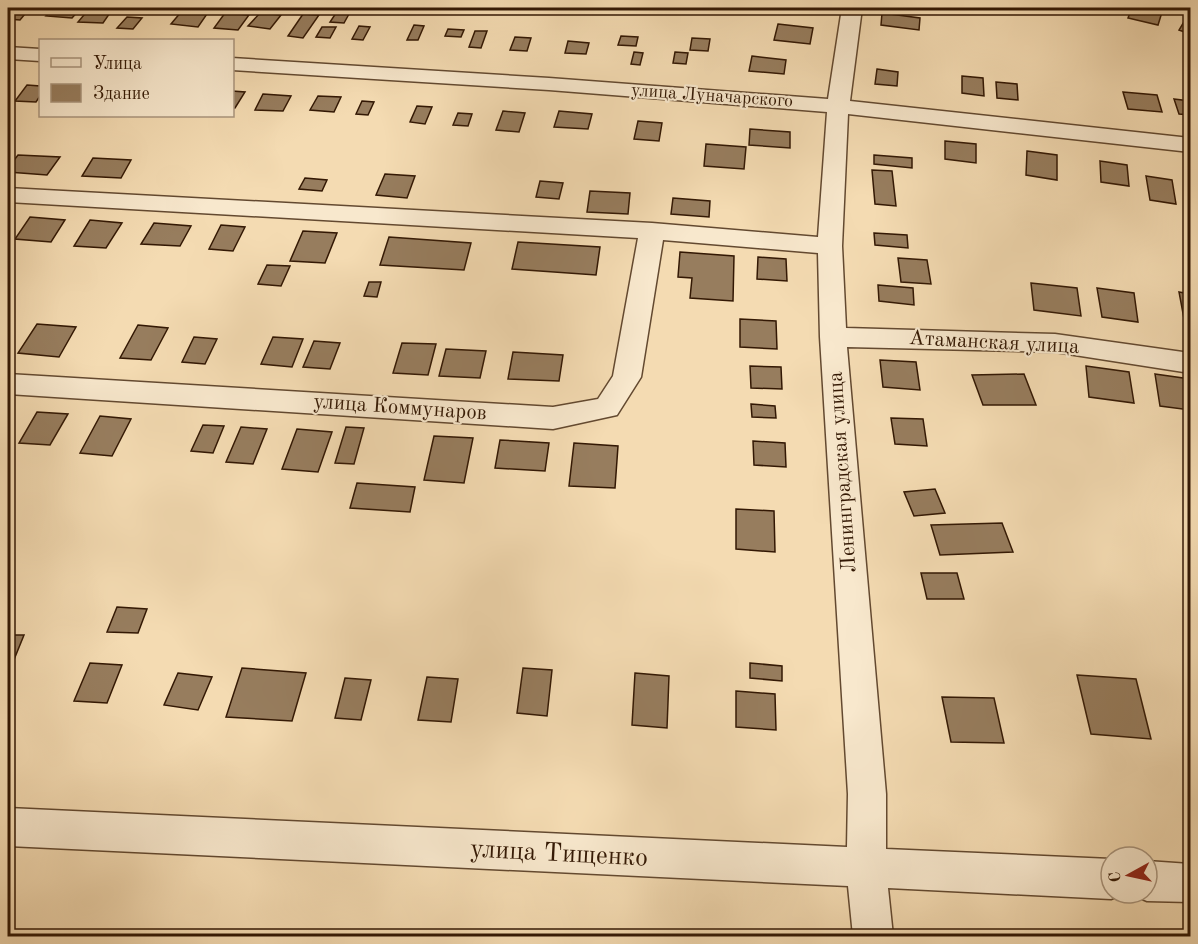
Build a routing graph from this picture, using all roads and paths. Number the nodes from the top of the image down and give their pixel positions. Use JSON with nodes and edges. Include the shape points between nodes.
{"nodes":[{"id":1,"x":852,"y":8,"type":"edge"},
{"id":2,"x":8,"y":53,"type":"edge"},
{"id":3,"x":39,"y":55,"type":"edge"},
{"id":4,"x":234,"y":64,"type":"edge"},
{"id":5,"x":838,"y":106,"type":"junction"},
{"id":6,"x":1191,"y":146,"type":"edge"},
{"id":7,"x":8,"y":195,"type":"edge"},
{"id":8,"x":652,"y":231,"type":"junction"},
{"id":9,"x":830,"y":246,"type":"junction"},
{"id":10,"x":833,"y":337,"type":"junction"},
{"id":11,"x":1191,"y":363,"type":"edge"},
{"id":12,"x":8,"y":384,"type":"edge"},
{"id":13,"x":8,"y":828,"type":"edge"},
{"id":14,"x":866,"y":868,"type":"junction"},
{"id":15,"x":1099,"y":878,"type":"edge"},
{"id":16,"x":1159,"y":882,"type":"edge"},
{"id":17,"x":1191,"y":883,"type":"edge"},
{"id":18,"x":873,"y":936,"type":"edge"}],
"edges":[{"from":1,"to":5,"type":"street","name":"Ленинградская улица"},
{"from":2,"to":3,"type":"street"},
{"from":4,"to":5,"type":"street","name":"улица Луначарского"},
{"from":5,"to":6,"type":"street","name":"улица Луначарского"},
{"from":5,"to":9,"type":"street","name":"Ленинградская улица"},
{"from":7,"to":8,"type":"street"},
{"from":8,"to":9,"type":"street"},
{"from":8,"to":12,"type":"street","name":"улица Коммунаров","via":[[627,377],[607,408],[553,418]]},
{"from":9,"to":10,"type":"street","name":"Ленинградская улица"},
{"from":10,"to":11,"type":"street","name":"Атаманская улица","via":[[1055,343]]},
{"from":10,"to":14,"type":"street","name":"Ленинградская улица","via":[[867,794]]},
{"from":13,"to":14,"type":"street","name":"улица Тищенко"},
{"from":14,"to":15,"type":"street","name":"улица Тищенко"},
{"from":14,"to":18,"type":"street","name":"Ленинградская улица"},
{"from":16,"to":17,"type":"street"}]}
